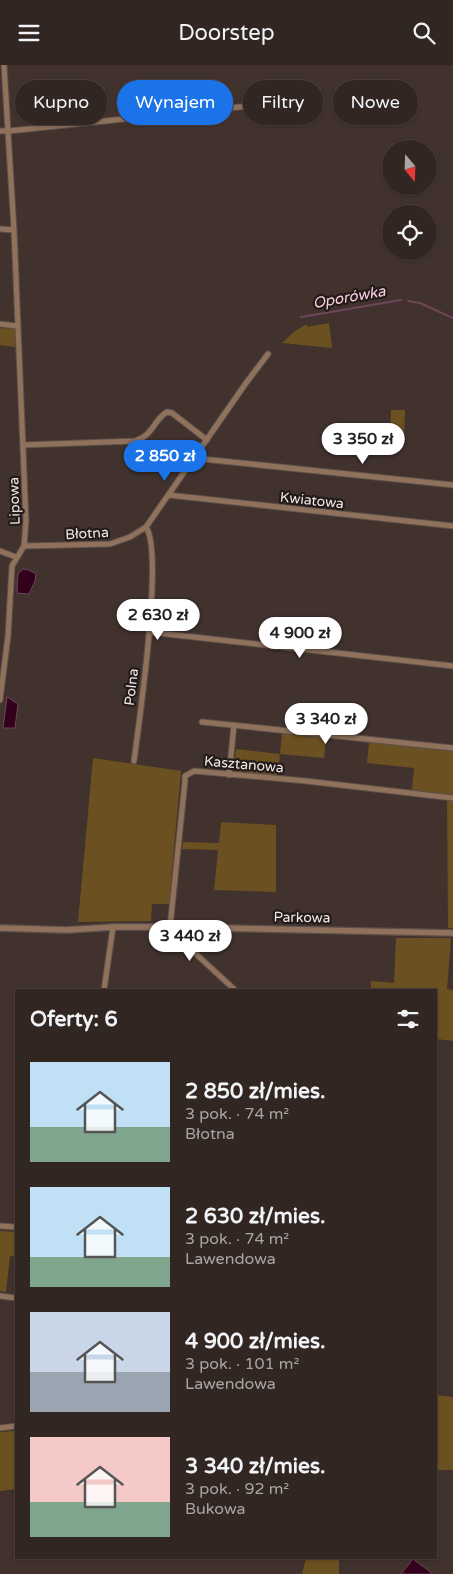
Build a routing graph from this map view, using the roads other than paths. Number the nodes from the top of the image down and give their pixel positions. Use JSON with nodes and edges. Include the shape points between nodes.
{"nodes":[{"id":1,"x":4,"y":65,"type":"edge"},
{"id":2,"x":243,"y":107,"type":"edge"},
{"id":3,"x":0,"y":131,"type":"edge"},
{"id":4,"x":9,"y":131,"type":"junction"},
{"id":5,"x":0,"y":229,"type":"edge"},
{"id":6,"x":14,"y":229,"type":"junction"},
{"id":7,"x":0,"y":324,"type":"edge"},
{"id":8,"x":18,"y":327,"type":"junction"},
{"id":9,"x":268,"y":354,"type":"dead end"},
{"id":10,"x":206,"y":440,"type":"junction"},
{"id":11,"x":23,"y":445,"type":"junction"},
{"id":12,"x":195,"y":456,"type":"junction"},
{"id":13,"x":453,"y":485,"type":"edge"},
{"id":14,"x":168,"y":495,"type":"junction"},
{"id":15,"x":146,"y":527,"type":"junction"},
{"id":16,"x":453,"y":527,"type":"edge"},
{"id":17,"x":24,"y":546,"type":"junction"},
{"id":18,"x":0,"y":551,"type":"edge"},
{"id":19,"x":16,"y":557,"type":"junction"},
{"id":20,"x":148,"y":632,"type":"junction"},
{"id":21,"x":453,"y":666,"type":"edge"},
{"id":22,"x":0,"y":700,"type":"edge"},
{"id":23,"x":202,"y":722,"type":"dead end"},
{"id":24,"x":234,"y":725,"type":"junction"},
{"id":25,"x":453,"y":748,"type":"edge"},
{"id":26,"x":134,"y":761,"type":"dead end"},
{"id":27,"x":228,"y":775,"type":"junction"},
{"id":28,"x":453,"y":798,"type":"edge"},
{"id":29,"x":113,"y":927,"type":"junction"},
{"id":30,"x":161,"y":927,"type":"junction"},
{"id":31,"x":170,"y":927,"type":"junction"},
{"id":32,"x":0,"y":928,"type":"edge"},
{"id":33,"x":453,"y":933,"type":"edge"},
{"id":34,"x":104,"y":989,"type":"edge"},
{"id":35,"x":234,"y":989,"type":"edge"},
{"id":36,"x":0,"y":1226,"type":"edge"},
{"id":37,"x":15,"y":1227,"type":"edge"},
{"id":38,"x":0,"y":1296,"type":"edge"},
{"id":39,"x":15,"y":1299,"type":"edge"},
{"id":40,"x":15,"y":1427,"type":"edge"},
{"id":41,"x":0,"y":1428,"type":"edge"}],
"edges":[{"from":1,"to":4,"type":"street","name":"Lipowa"},
{"from":2,"to":4,"type":"street"},
{"from":3,"to":4,"type":"street"},
{"from":4,"to":6,"type":"street","name":"Lipowa"},
{"from":5,"to":6,"type":"street"},
{"from":6,"to":8,"type":"street","name":"Lipowa"},
{"from":7,"to":8,"type":"street"},
{"from":8,"to":11,"type":"street","name":"Lipowa"},
{"from":9,"to":10,"type":"street","name":"Błotna"},
{"from":10,"to":11,"type":"street","via":[[167,412],[142,439],[135,441]]},
{"from":10,"to":12,"type":"street","name":"Błotna"},
{"from":11,"to":17,"type":"street","name":"Lipowa"},
{"from":12,"to":13,"type":"street"},
{"from":12,"to":14,"type":"street","name":"Błotna"},
{"from":14,"to":15,"type":"street","name":"Błotna"},
{"from":14,"to":16,"type":"street","name":"Kwiatowa"},
{"from":15,"to":17,"type":"street","name":"Błotna","via":[[110,544]]},
{"from":15,"to":20,"type":"street","name":"Polna","via":[[152,553]]},
{"from":17,"to":19,"type":"street"},
{"from":18,"to":19,"type":"street"},
{"from":19,"to":22,"type":"street","via":[[12,566]]},
{"from":20,"to":21,"type":"street"},
{"from":20,"to":26,"type":"street","name":"Polna"},
{"from":23,"to":24,"type":"street"},
{"from":24,"to":25,"type":"street"},
{"from":24,"to":27,"type":"street"},
{"from":27,"to":28,"type":"street","name":"Kasztanowa"},
{"from":27,"to":31,"type":"street","name":"Kasztanowa","via":[[194,771],[185,777]]},
{"from":29,"to":30,"type":"street","name":"Parkowa"},
{"from":29,"to":32,"type":"street","name":"Parkowa","via":[[67,930]]},
{"from":29,"to":34,"type":"street"},
{"from":30,"to":31,"type":"street","name":"Parkowa"},
{"from":30,"to":35,"type":"street","via":[[184,943]]},
{"from":31,"to":33,"type":"street","name":"Parkowa"},
{"from":36,"to":37,"type":"street"},
{"from":38,"to":39,"type":"street"},
{"from":40,"to":41,"type":"street"}]}
